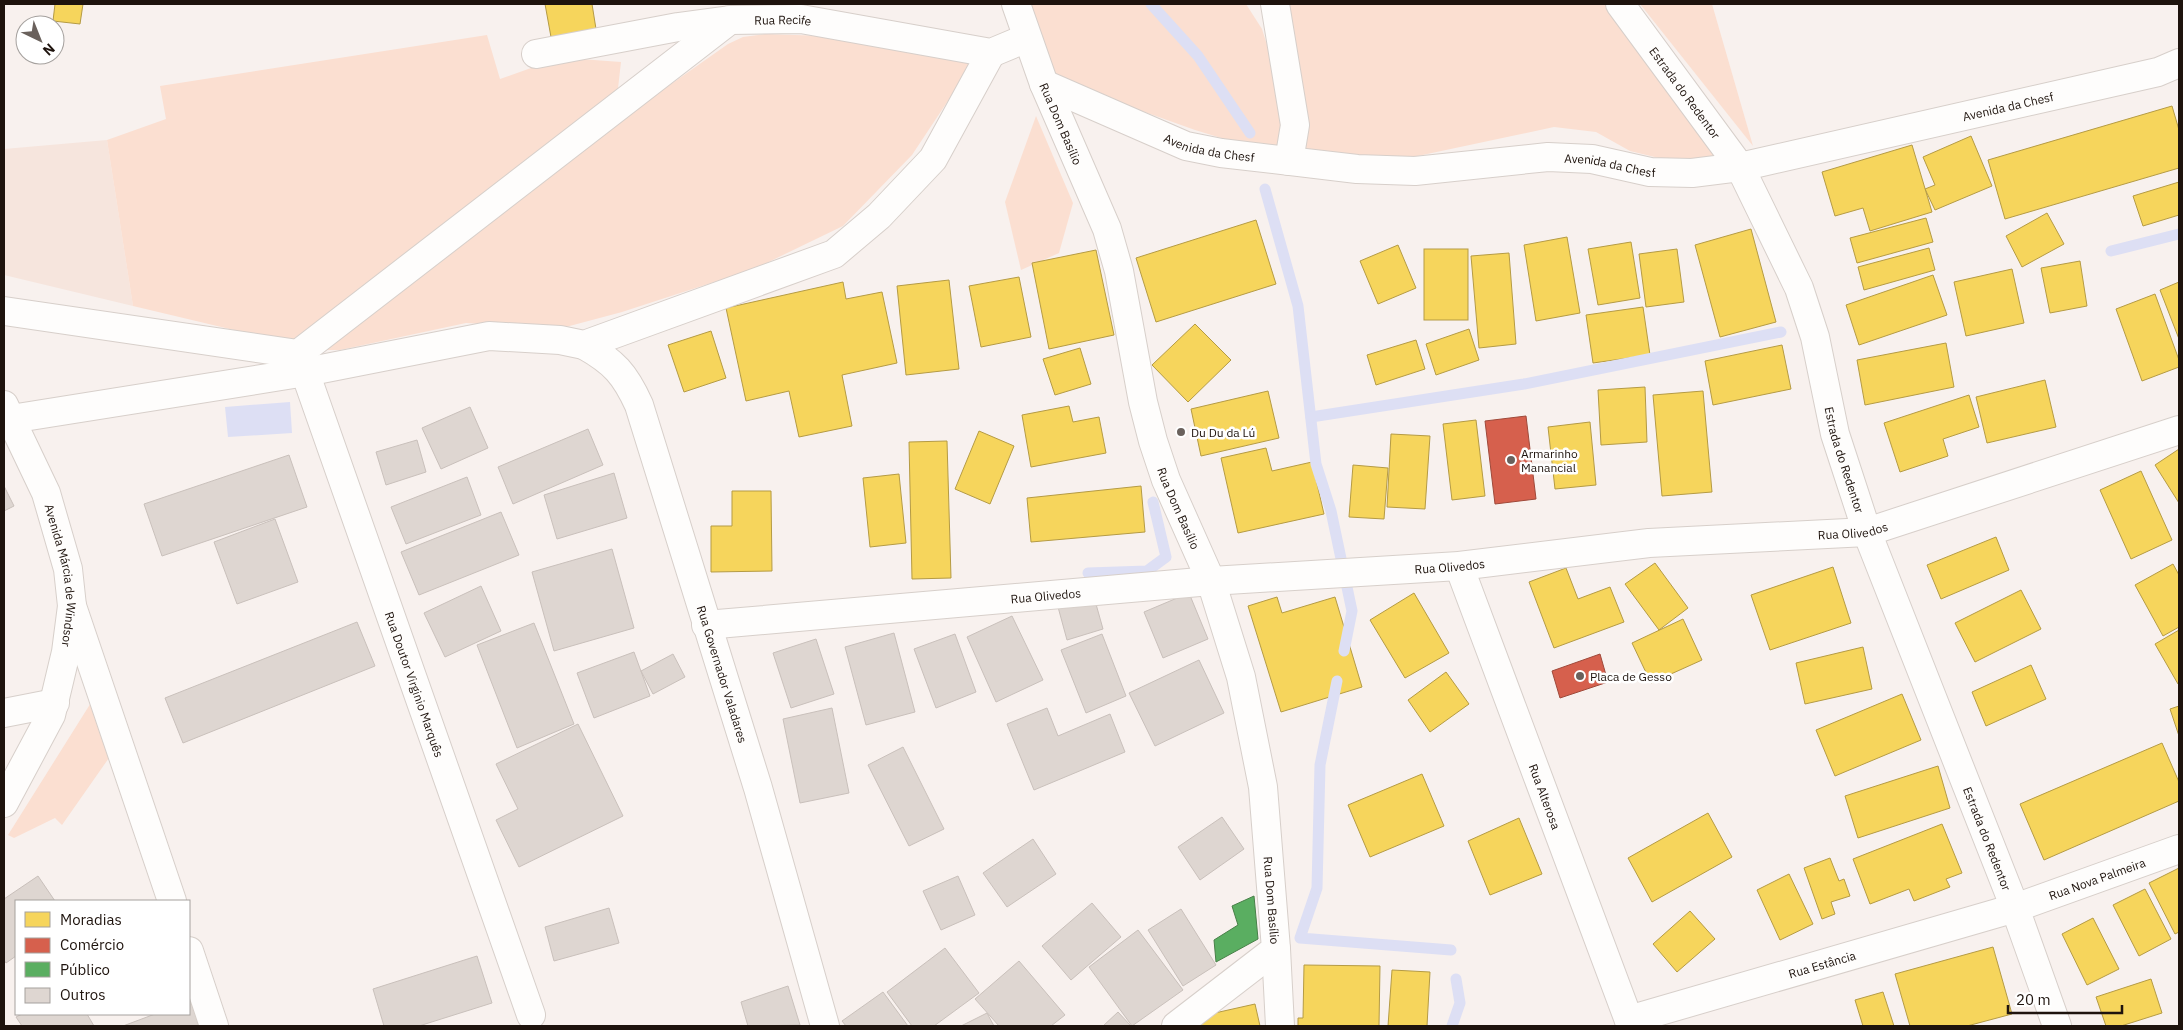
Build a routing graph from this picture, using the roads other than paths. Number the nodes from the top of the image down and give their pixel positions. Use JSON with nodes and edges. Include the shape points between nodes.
{"nodes":[{"id":1,"x":1016,"y":4,"type":"edge"},
{"id":2,"x":1275,"y":4,"type":"edge"},
{"id":3,"x":1620,"y":4,"type":"edge"},
{"id":4,"x":730,"y":20,"type":"junction"},
{"id":5,"x":1028,"y":38,"type":"junction"},
{"id":6,"x":991,"y":53,"type":"junction"},
{"id":7,"x":536,"y":54,"type":"dead end"},
{"id":8,"x":2179,"y":63,"type":"edge"},
{"id":9,"x":1044,"y":84,"type":"junction"},
{"id":10,"x":1289,"y":161,"type":"junction"},
{"id":11,"x":1740,"y":167,"type":"junction"},
{"id":12,"x":4,"y":311,"type":"edge"},
{"id":13,"x":584,"y":345,"type":"junction"},
{"id":14,"x":302,"y":363,"type":"junction"},
{"id":15,"x":8,"y":412,"type":"edge"},
{"id":16,"x":2179,"y":430,"type":"edge"},
{"id":17,"x":1867,"y":532,"type":"junction"},
{"id":18,"x":1460,"y":566,"type":"junction"},
{"id":19,"x":1212,"y":581,"type":"junction"},
{"id":20,"x":72,"y":606,"type":"junction"},
{"id":21,"x":706,"y":625,"type":"junction"},
{"id":22,"x":55,"y":703,"type":"junction"},
{"id":23,"x":4,"y":712,"type":"edge"},
{"id":24,"x":4,"y":803,"type":"edge"},
{"id":25,"x":2179,"y":849,"type":"edge"},
{"id":26,"x":172,"y":900,"type":"edge"},
{"id":27,"x":2015,"y":908,"type":"junction"},
{"id":28,"x":1276,"y":949,"type":"junction"},
{"id":29,"x":190,"y":954,"type":"edge"},
{"id":30,"x":531,"y":1015,"type":"dead end"},
{"id":31,"x":1630,"y":1023,"type":"edge"},
{"id":32,"x":214,"y":1026,"type":"edge"},
{"id":33,"x":824,"y":1026,"type":"edge"},
{"id":34,"x":1176,"y":1026,"type":"edge"},
{"id":35,"x":1280,"y":1026,"type":"edge"},
{"id":36,"x":2057,"y":1026,"type":"edge"}],
"edges":[{"from":1,"to":5,"type":"street","name":"Rua Dom Basílio"},
{"from":2,"to":10,"type":"street","via":[[1295,125]]},
{"from":3,"to":11,"type":"street","name":"Estrada do Redentor"},
{"from":4,"to":6,"type":"street","name":"Rua Recife","via":[[801,19]]},
{"from":4,"to":7,"type":"street","name":"Rua Recife"},
{"from":4,"to":14,"type":"street","via":[[474,220]]},
{"from":5,"to":6,"type":"street"},
{"from":5,"to":9,"type":"street","name":"Rua Dom Basílio"},
{"from":6,"to":13,"type":"street","via":[[933,159],[880,216],[834,254]]},
{"from":8,"to":11,"type":"street","name":"Avenida da Chesf","via":[[2158,72]]},
{"from":9,"to":10,"type":"street","name":"Avenida da Chesf","via":[[1186,146]]},
{"from":9,"to":19,"type":"street","name":"Rua Dom Basílio","via":[[1106,229],[1119,271],[1153,441],[1166,480]]},
{"from":10,"to":11,"type":"street","name":"Avenida da Chesf","via":[[1357,169],[1415,171],[1567,157],[1650,172],[1692,173]]},
{"from":11,"to":17,"type":"street","name":"Estrada do Redentor","via":[[1800,288],[1815,337],[1835,434]]},
{"from":12,"to":14,"type":"street"},
{"from":13,"to":14,"type":"street","via":[[560,340],[489,336]]},
{"from":13,"to":21,"type":"street","name":"Rua Governador Valadares","via":[[607,358],[621,371],[639,405]]},
{"from":14,"to":15,"type":"street"},
{"from":14,"to":30,"type":"street","name":"Rua Doutor Virginio Marquês"},
{"from":15,"to":20,"type":"street","name":"Avenida Márcia de Windsor","via":[[46,493],[68,569]]},
{"from":16,"to":17,"type":"street","name":"Rua Olivedos"},
{"from":17,"to":18,"type":"street","name":"Rua Olivedos","via":[[1650,543]]},
{"from":17,"to":27,"type":"street","name":"Estrada do Redentor"},
{"from":18,"to":19,"type":"street","name":"Rua Olivedos"},
{"from":18,"to":31,"type":"street","name":"Rua Alterosa"},
{"from":19,"to":21,"type":"street","name":"Rua Olivedos"},
{"from":19,"to":28,"type":"street","name":"Rua Dom Basílio","via":[[1241,676],[1261,777]]},
{"from":20,"to":22,"type":"street","name":"Avenida Márcia de Windsor"},
{"from":20,"to":26,"type":"street"},
{"from":21,"to":33,"type":"street","name":"Rua Governador Valadares","via":[[758,788]]},
{"from":22,"to":23,"type":"street"},
{"from":22,"to":24,"type":"street","name":"Avenida Márcia de Windsor","via":[[37,744]]},
{"from":25,"to":27,"type":"street","name":"Rua Nova Palmeira"},
{"from":27,"to":31,"type":"street","name":"Rua Estância"},
{"from":27,"to":36,"type":"street","name":"Estrada do Redentor"},
{"from":28,"to":34,"type":"street"},
{"from":28,"to":35,"type":"street","name":"Rua Dom Basílio"},
{"from":29,"to":32,"type":"street"}]}
